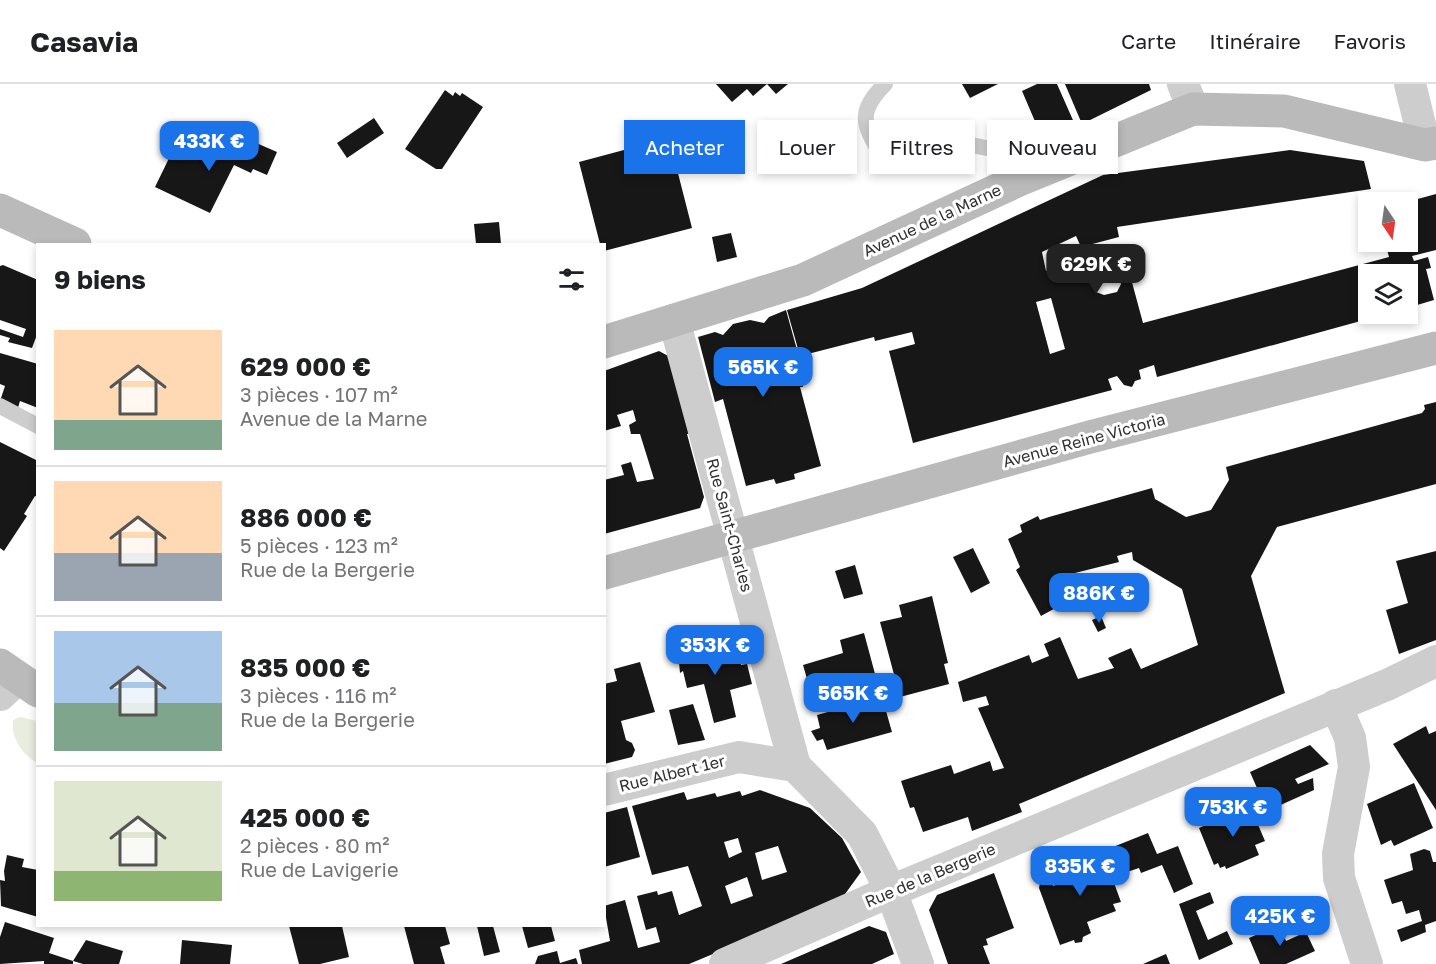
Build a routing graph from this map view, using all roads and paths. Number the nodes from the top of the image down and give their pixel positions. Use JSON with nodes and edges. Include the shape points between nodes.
{"nodes":[{"id":1,"x":885,"y":84,"type":"edge"},
{"id":2,"x":1410,"y":84,"type":"edge"},
{"id":3,"x":1188,"y":96,"type":"edge"},
{"id":4,"x":1431,"y":144,"type":"edge"},
{"id":5,"x":1019,"y":180,"type":"junction"},
{"id":6,"x":0,"y":210,"type":"edge"},
{"id":7,"x":73,"y":243,"type":"edge"},
{"id":8,"x":674,"y":320,"type":"junction"},
{"id":9,"x":606,"y":341,"type":"edge"},
{"id":10,"x":1436,"y":348,"type":"edge"},
{"id":11,"x":0,"y":406,"type":"edge"},
{"id":12,"x":36,"y":425,"type":"edge"},
{"id":13,"x":734,"y":538,"type":"junction"},
{"id":14,"x":606,"y":572,"type":"edge"},
{"id":15,"x":1436,"y":661,"type":"edge"},
{"id":16,"x":1336,"y":705,"type":"junction"},
{"id":17,"x":795,"y":766,"type":"junction"},
{"id":18,"x":606,"y":790,"type":"edge"},
{"id":19,"x":891,"y":891,"type":"junction"},
{"id":20,"x":725,"y":964,"type":"edge"},
{"id":21,"x":918,"y":964,"type":"edge"},
{"id":22,"x":1367,"y":964,"type":"edge"}],
"edges":[{"from":1,"to":5,"type":"lane","via":[[868,101],[865,127],[881,155],[911,160],[962,143],[992,149]]},
{"from":2,"to":4,"type":"street"},
{"from":3,"to":4,"type":"main road","name":"Avenue de la Marne","via":[[1284,111]]},
{"from":3,"to":5,"type":"main road","name":"Avenue de la Marne"},
{"from":5,"to":8,"type":"main road","name":"Avenue de la Marne","via":[[802,280]]},
{"from":6,"to":7,"type":"main road"},
{"from":8,"to":9,"type":"main road","name":"Avenue de la Marne"},
{"from":8,"to":13,"type":"street","name":"Rue Saint-Charles"},
{"from":10,"to":13,"type":"main road","name":"Avenue Reine Victoria","via":[[1090,437]]},
{"from":11,"to":12,"type":"lane"},
{"from":13,"to":14,"type":"main road","name":"Avenue Reine Victoria"},
{"from":13,"to":17,"type":"street","name":"Rue Saint-Charles"},
{"from":15,"to":16,"type":"street","name":"Rue de la Bergerie"},
{"from":16,"to":19,"type":"street","name":"Rue de la Bergerie"},
{"from":16,"to":22,"type":"street","via":[[1350,738],[1354,767],[1338,854],[1339,878]]},
{"from":17,"to":18,"type":"street","name":"Rue Albert 1er","via":[[739,757]]},
{"from":17,"to":19,"type":"street","via":[[862,834]]},
{"from":19,"to":20,"type":"street","name":"Rue de la Bergerie"},
{"from":19,"to":21,"type":"street"}]}
